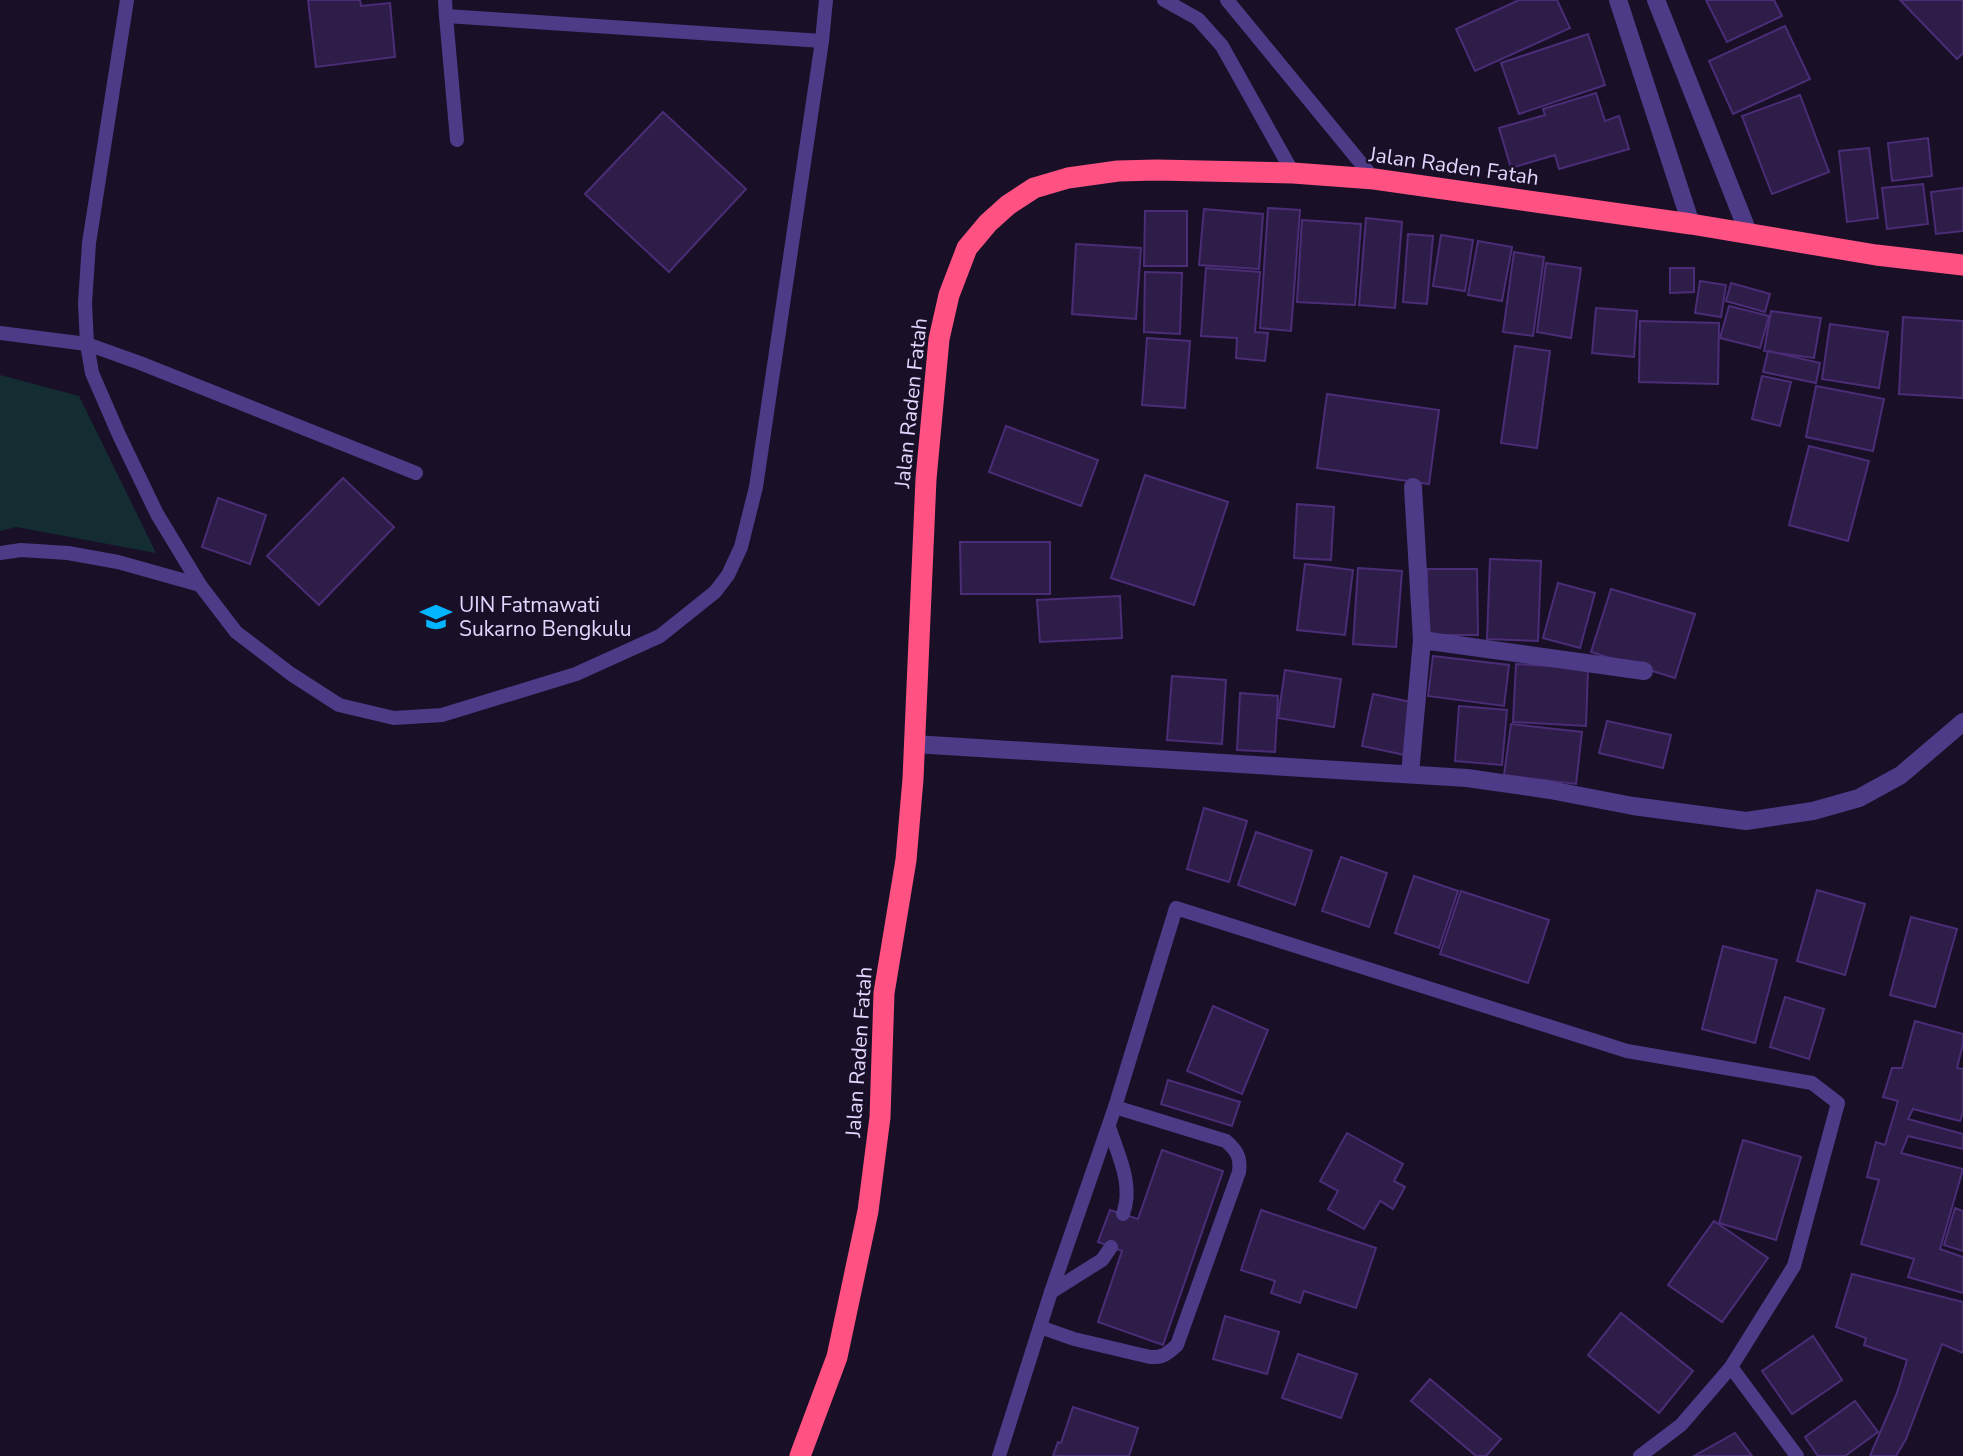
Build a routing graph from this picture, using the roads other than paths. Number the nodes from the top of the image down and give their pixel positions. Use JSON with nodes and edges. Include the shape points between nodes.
{"nodes":[{"id":1,"x":127,"y":0,"type":"edge"},
{"id":2,"x":445,"y":0,"type":"edge"},
{"id":3,"x":826,"y":0,"type":"edge"},
{"id":4,"x":1164,"y":0,"type":"edge"},
{"id":5,"x":1227,"y":0,"type":"edge"},
{"id":6,"x":1618,"y":0,"type":"edge"},
{"id":7,"x":1656,"y":0,"type":"edge"},
{"id":8,"x":446,"y":16,"type":"junction"},
{"id":9,"x":822,"y":41,"type":"junction"},
{"id":10,"x":457,"y":140,"type":"dead end"},
{"id":11,"x":1293,"y":173,"type":"junction"},
{"id":12,"x":1374,"y":179,"type":"junction"},
{"id":13,"x":1691,"y":223,"type":"junction"},
{"id":14,"x":1748,"y":232,"type":"junction"},
{"id":15,"x":1963,"y":265,"type":"edge"},
{"id":16,"x":0,"y":333,"type":"edge"},
{"id":17,"x":87,"y":344,"type":"junction"},
{"id":18,"x":416,"y":473,"type":"dead end"},
{"id":19,"x":1413,"y":487,"type":"dead end"},
{"id":20,"x":0,"y":553,"type":"edge"},
{"id":21,"x":200,"y":585,"type":"junction"},
{"id":22,"x":1422,"y":640,"type":"junction"},
{"id":23,"x":1644,"y":671,"type":"dead end"},
{"id":24,"x":1963,"y":722,"type":"edge"},
{"id":25,"x":914,"y":744,"type":"junction"},
{"id":26,"x":1410,"y":774,"type":"junction"},
{"id":27,"x":1115,"y":1107,"type":"junction"},
{"id":28,"x":1109,"y":1127,"type":"junction"},
{"id":29,"x":1123,"y":1214,"type":"dead end"},
{"id":30,"x":1111,"y":1247,"type":"dead end"},
{"id":31,"x":1051,"y":1292,"type":"junction"},
{"id":32,"x":1040,"y":1327,"type":"junction"},
{"id":33,"x":1731,"y":1367,"type":"junction"},
{"id":34,"x":800,"y":1456,"type":"edge"},
{"id":35,"x":999,"y":1456,"type":"edge"},
{"id":36,"x":1640,"y":1456,"type":"edge"},
{"id":37,"x":1797,"y":1456,"type":"edge"}],
"edges":[{"from":1,"to":17,"type":"lane","via":[[89,243]]},
{"from":2,"to":8,"type":"lane"},
{"from":3,"to":9,"type":"lane"},
{"from":4,"to":11,"type":"lane","via":[[1198,19],[1222,46]]},
{"from":5,"to":12,"type":"lane"},
{"from":6,"to":13,"type":"street"},
{"from":7,"to":14,"type":"street"},
{"from":8,"to":9,"type":"lane"},
{"from":8,"to":10,"type":"lane"},
{"from":9,"to":21,"type":"lane","via":[[757,487],[741,547],[728,575],[687,617],[660,636],[576,674],[442,715],[394,718],[339,705],[291,674],[236,632]]},
{"from":11,"to":12,"type":"highway","name":"Jalan Raden Fatah"},
{"from":11,"to":25,"type":"highway","name":"Jalan Raden Fatah","via":[[1144,170],[1068,178],[1034,188],[1008,205],[967,248],[949,295],[935,372]]},
{"from":12,"to":13,"type":"highway","name":"Jalan Raden Fatah"},
{"from":13,"to":14,"type":"highway","name":"Jalan Raden Fatah"},
{"from":14,"to":15,"type":"highway","name":"Jalan Raden Fatah"},
{"from":16,"to":17,"type":"lane"},
{"from":17,"to":18,"type":"lane"},
{"from":17,"to":21,"type":"lane","via":[[92,373],[119,435],[157,514]]},
{"from":19,"to":22,"type":"street"},
{"from":20,"to":21,"type":"lane","via":[[68,553]]},
{"from":22,"to":23,"type":"street"},
{"from":22,"to":26,"type":"street"},
{"from":24,"to":26,"type":"street","via":[[1901,775],[1859,799],[1746,821],[1467,778]]},
{"from":25,"to":26,"type":"street"},
{"from":25,"to":34,"type":"highway","name":"Jalan Raden Fatah","via":[[906,860],[884,993],[880,1117],[868,1211],[837,1357]]},
{"from":27,"to":28,"type":"lane"},
{"from":27,"to":32,"type":"lane","via":[[1226,1141],[1241,1158],[1239,1172],[1177,1345],[1168,1353],[1150,1357]]},
{"from":27,"to":33,"type":"lane","via":[[1176,908],[1627,1052],[1812,1083],[1838,1103],[1794,1266]]},
{"from":28,"to":29,"type":"lane","via":[[1128,1187]]},
{"from":28,"to":31,"type":"lane"},
{"from":30,"to":31,"type":"lane","via":[[1102,1260]]},
{"from":31,"to":32,"type":"lane"},
{"from":32,"to":35,"type":"lane"},
{"from":33,"to":36,"type":"lane","via":[[1681,1425]]},
{"from":33,"to":37,"type":"lane"}]}
